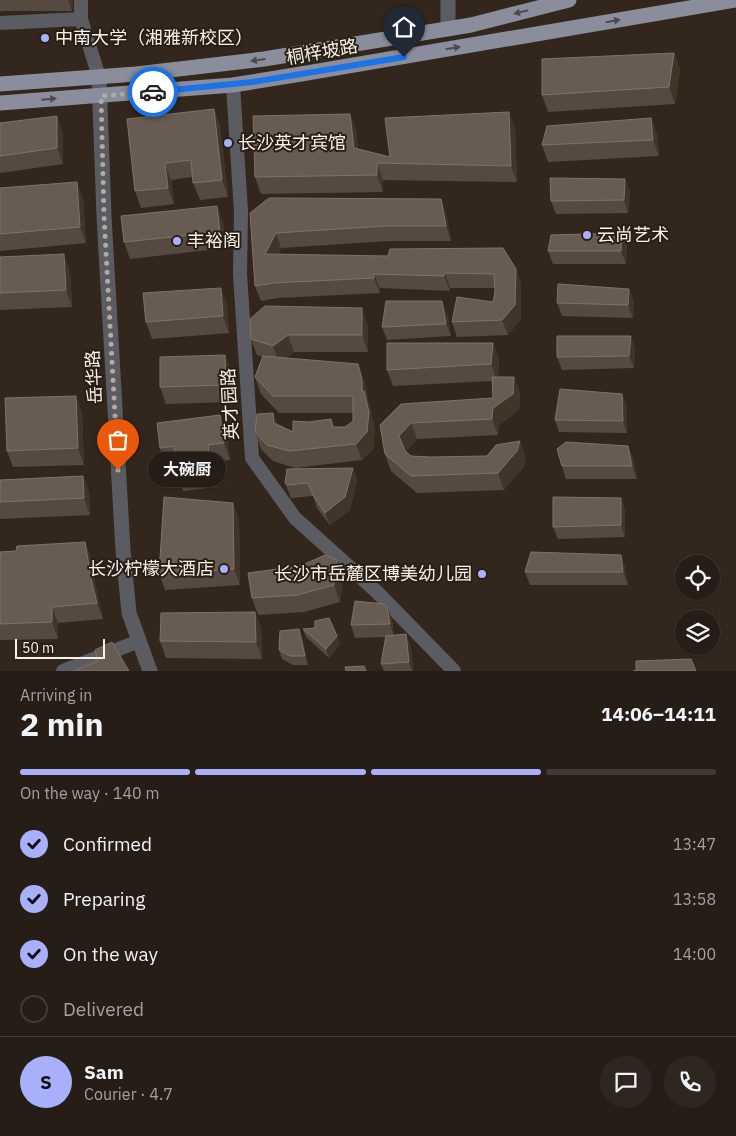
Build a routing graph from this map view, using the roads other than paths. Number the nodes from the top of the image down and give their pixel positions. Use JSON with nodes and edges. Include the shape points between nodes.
{"nodes":[{"id":1,"x":81,"y":0,"type":"edge"},
{"id":2,"x":448,"y":0,"type":"edge"},
{"id":3,"x":569,"y":0,"type":"edge"},
{"id":4,"x":736,"y":0,"type":"edge"},
{"id":5,"x":81,"y":19,"type":"junction"},
{"id":6,"x":0,"y":22,"type":"edge"},
{"id":7,"x":448,"y":28,"type":"junction"},
{"id":8,"x":99,"y":77,"type":"junction"},
{"id":9,"x":0,"y":84,"type":"edge"},
{"id":10,"x":233,"y":84,"type":"junction"},
{"id":11,"x":101,"y":96,"type":"junction"},
{"id":12,"x":0,"y":103,"type":"edge"},
{"id":13,"x":139,"y":641,"type":"junction"},
{"id":14,"x":63,"y":671,"type":"edge"},
{"id":15,"x":150,"y":671,"type":"edge"},
{"id":16,"x":454,"y":671,"type":"edge"}],
"edges":[{"from":1,"to":5,"type":"street"},
{"from":2,"to":7,"type":"street"},
{"from":3,"to":7,"type":"main road","name":"桐梓坡路","one_way":true},
{"from":10,"to":4,"type":"main road","name":"桐梓坡路","one_way":true},
{"from":5,"to":6,"type":"street"},
{"from":5,"to":8,"type":"street"},
{"from":7,"to":8,"type":"main road","name":"桐梓坡路","one_way":true,"via":[[264,59]]},
{"from":8,"to":9,"type":"main road","name":"桐梓坡路"},
{"from":8,"to":11,"type":"street","name":"岳华路"},
{"from":10,"to":11,"type":"main road","name":"桐梓坡路"},
{"from":10,"to":16,"type":"street","name":"英才园路","via":[[241,212],[240,274],[252,458],[295,518],[377,592]]},
{"from":12,"to":11,"type":"main road","name":"桐梓坡路","one_way":true},
{"from":11,"to":13,"type":"street","name":"岳华路","via":[[104,216],[123,550],[129,612]]},
{"from":13,"to":14,"type":"street"},
{"from":13,"to":15,"type":"street","name":"岳华路"}]}
